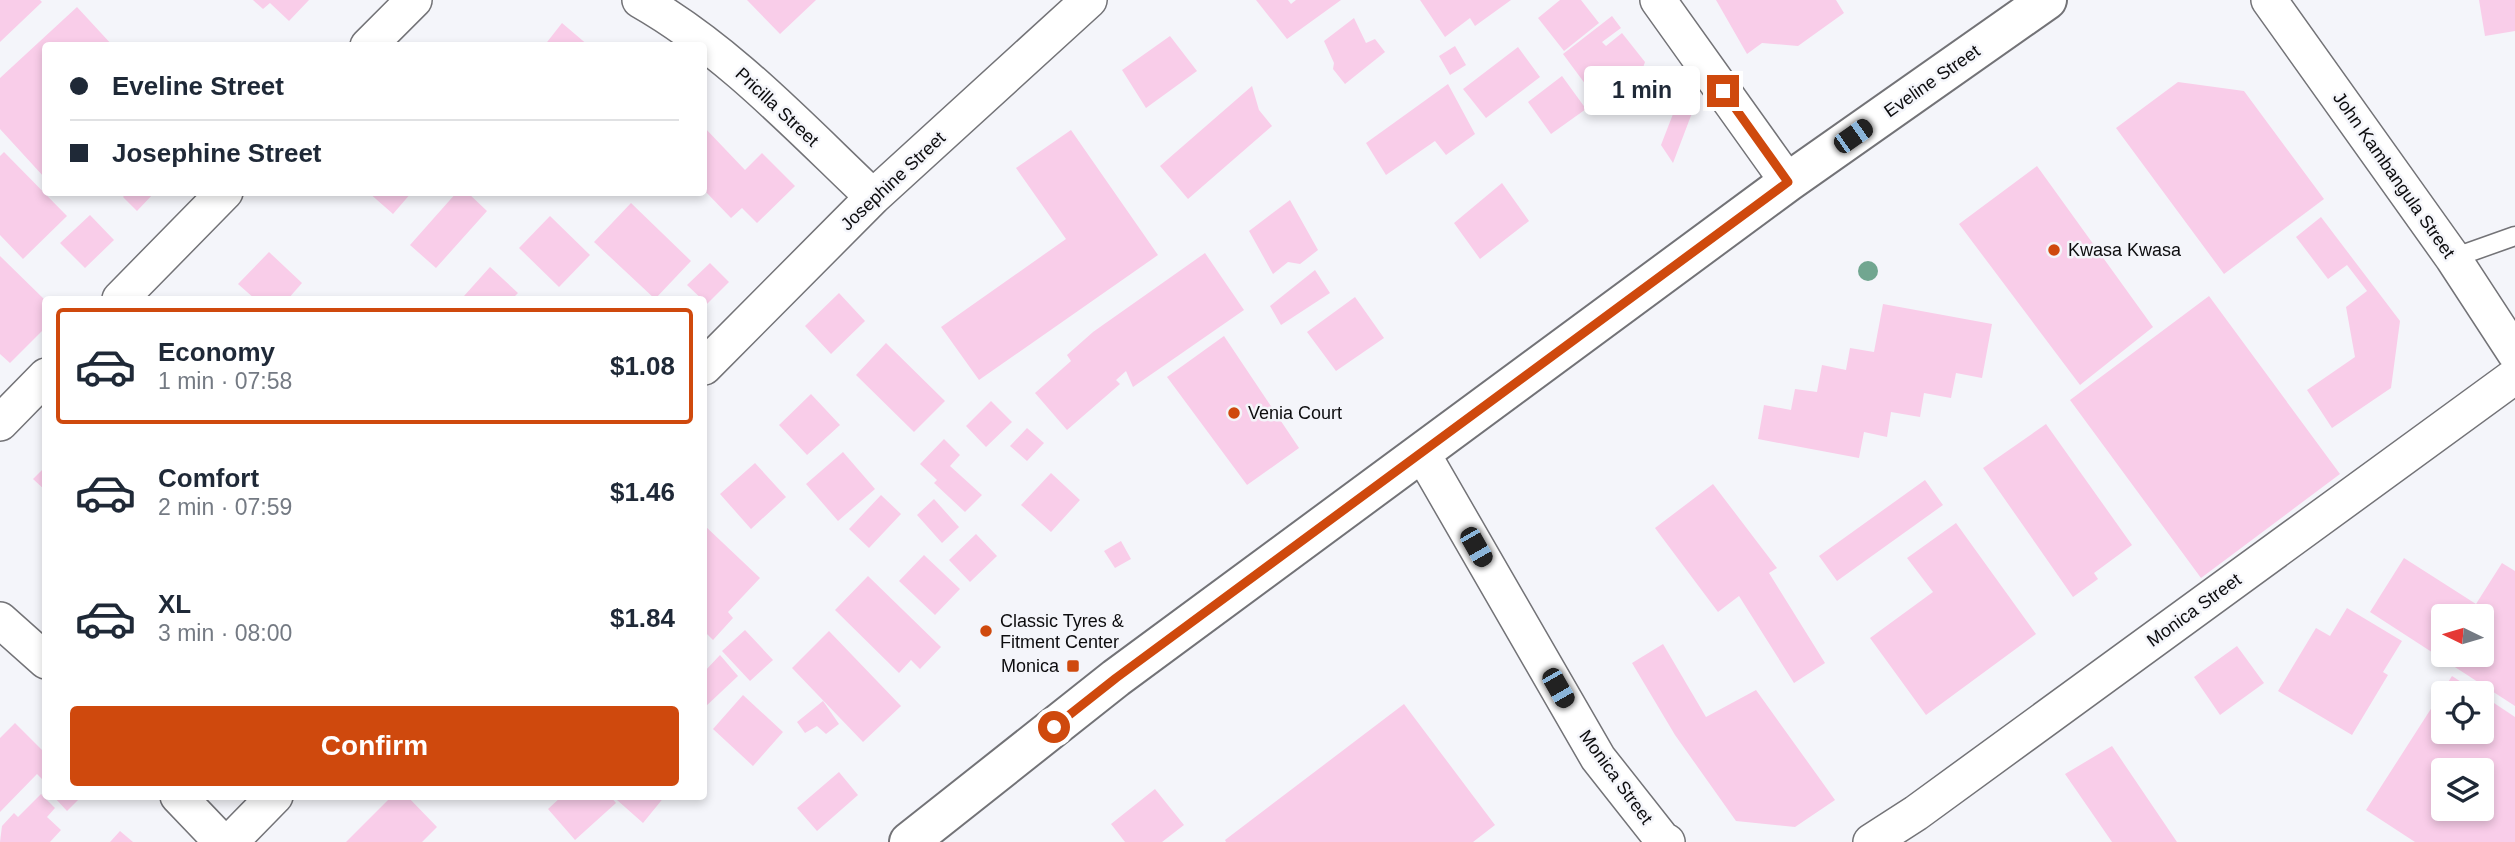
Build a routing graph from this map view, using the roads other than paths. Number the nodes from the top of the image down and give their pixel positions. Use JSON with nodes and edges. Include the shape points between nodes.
{"nodes":[{"id":1,"x":414,"y":0,"type":"edge"},
{"id":2,"x":640,"y":0,"type":"edge"},
{"id":3,"x":1088,"y":0,"type":"edge"},
{"id":4,"x":1658,"y":0,"type":"edge"},
{"id":5,"x":2047,"y":0,"type":"edge"},
{"id":6,"x":2269,"y":0,"type":"edge"},
{"id":7,"x":372,"y":42,"type":"edge"},
{"id":8,"x":702,"y":42,"type":"edge"},
{"id":9,"x":707,"y":45,"type":"edge"},
{"id":10,"x":1788,"y":182,"type":"junction"},
{"id":11,"x":221,"y":196,"type":"edge"},
{"id":12,"x":873,"y":197,"type":"junction"},
{"id":13,"x":2515,"y":236,"type":"edge"},
{"id":14,"x":2452,"y":258,"type":"junction"},
{"id":15,"x":123,"y":296,"type":"edge"},
{"id":16,"x":2515,"y":353,"type":"edge"},
{"id":17,"x":707,"y":364,"type":"edge"},
{"id":18,"x":2515,"y":376,"type":"edge"},
{"id":19,"x":42,"y":380,"type":"edge"},
{"id":20,"x":0,"y":423,"type":"edge"},
{"id":21,"x":1423,"y":453,"type":"junction"},
{"id":22,"x":0,"y":620,"type":"edge"},
{"id":23,"x":42,"y":657,"type":"edge"},
{"id":24,"x":182,"y":800,"type":"edge"},
{"id":25,"x":271,"y":800,"type":"edge"},
{"id":26,"x":222,"y":842,"type":"edge"},
{"id":27,"x":230,"y":842,"type":"edge"},
{"id":28,"x":909,"y":842,"type":"edge"},
{"id":29,"x":1667,"y":842,"type":"edge"},
{"id":30,"x":1871,"y":842,"type":"edge"}],
"edges":[{"from":1,"to":7,"type":"street"},
{"from":2,"to":8,"type":"street","name":"Pricilla Street"},
{"from":3,"to":12,"type":"street","name":"Josephine Street"},
{"from":4,"to":10,"type":"street"},
{"from":5,"to":10,"type":"street","name":"Eveline Street"},
{"from":6,"to":14,"type":"street","name":"John Kambangula Street"},
{"from":9,"to":12,"type":"street","name":"Pricilla Street"},
{"from":10,"to":21,"type":"street","name":"Eveline Street"},
{"from":11,"to":15,"type":"street"},
{"from":12,"to":17,"type":"street","name":"Josephine Street"},
{"from":13,"to":14,"type":"lane"},
{"from":14,"to":16,"type":"street","name":"John Kambangula Street"},
{"from":18,"to":30,"type":"street","name":"Monica Street"},
{"from":19,"to":20,"type":"street"},
{"from":21,"to":28,"type":"street","name":"Eveline Street","via":[[1116,678]]},
{"from":21,"to":29,"type":"street","name":"Monica Street","via":[[1598,758]]},
{"from":22,"to":23,"type":"street"},
{"from":24,"to":26,"type":"street"},
{"from":25,"to":27,"type":"street"}]}
